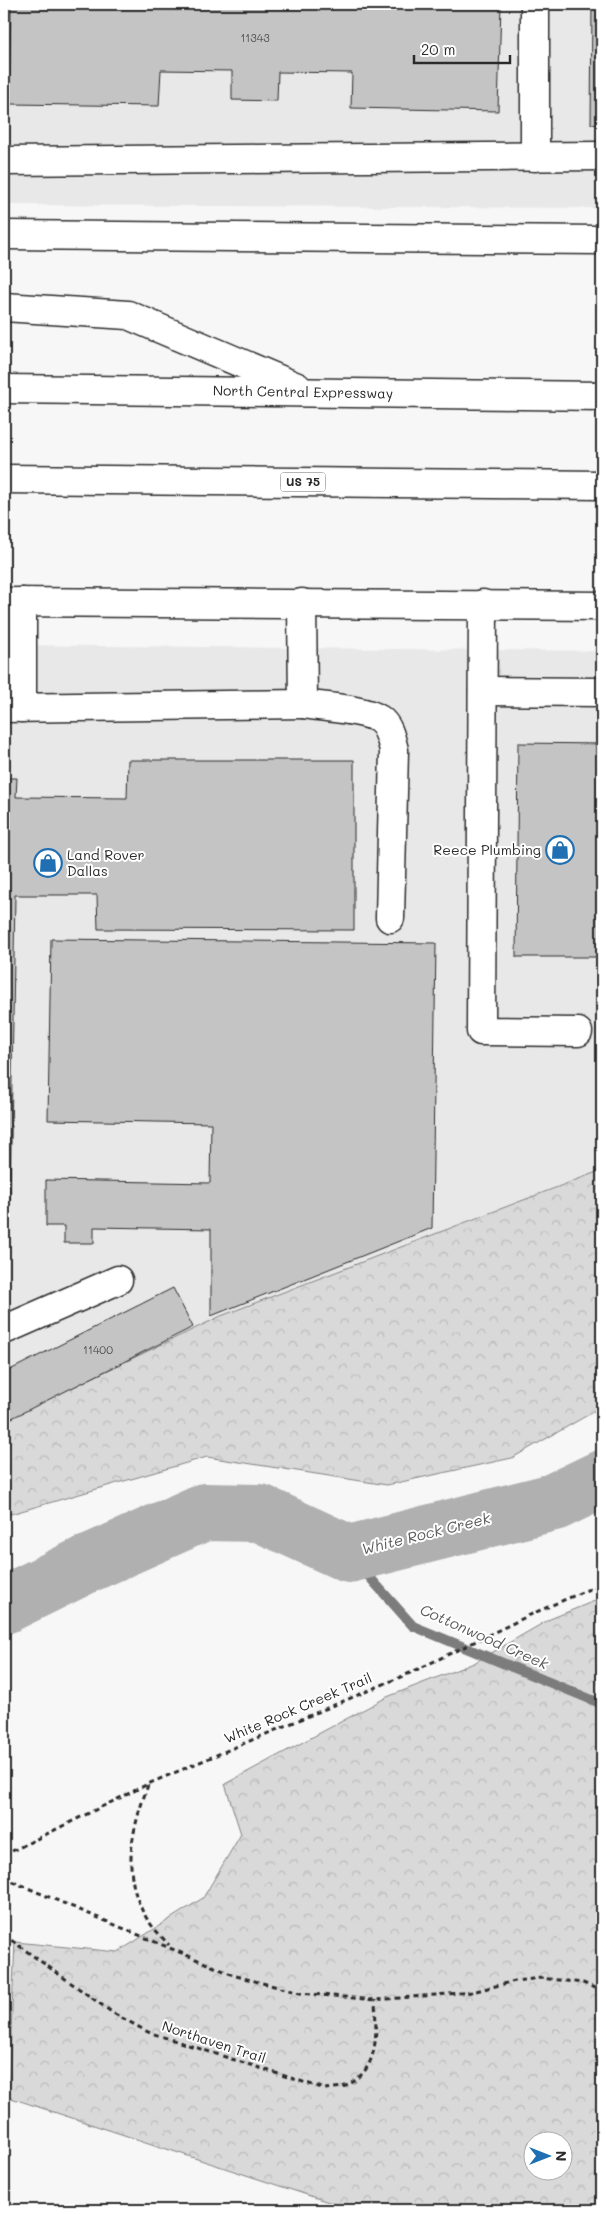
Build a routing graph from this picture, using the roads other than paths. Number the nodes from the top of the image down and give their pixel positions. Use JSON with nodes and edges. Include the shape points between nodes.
{"nodes":[{"id":1,"x":535,"y":4,"type":"edge"},
{"id":2,"x":602,"y":156,"type":"edge"},
{"id":3,"x":535,"y":157,"type":"junction"},
{"id":4,"x":4,"y":161,"type":"edge"},
{"id":5,"x":4,"y":235,"type":"edge"},
{"id":6,"x":602,"y":240,"type":"edge"},
{"id":7,"x":4,"y":306,"type":"edge"},
{"id":8,"x":4,"y":389,"type":"edge"},
{"id":9,"x":310,"y":392,"type":"junction"},
{"id":10,"x":602,"y":396,"type":"edge"},
{"id":11,"x":4,"y":479,"type":"edge"},
{"id":12,"x":602,"y":485,"type":"edge"},
{"id":13,"x":13,"y":602,"type":"edge"},
{"id":14,"x":302,"y":603,"type":"junction"},
{"id":15,"x":483,"y":604,"type":"junction"},
{"id":16,"x":602,"y":606,"type":"edge"},
{"id":17,"x":483,"y":691,"type":"junction"},
{"id":18,"x":602,"y":692,"type":"edge"},
{"id":19,"x":303,"y":704,"type":"junction"},
{"id":20,"x":13,"y":708,"type":"edge"},
{"id":21,"x":390,"y":918,"type":"dead end"},
{"id":22,"x":578,"y":1032,"type":"dead end"},
{"id":23,"x":118,"y":1280,"type":"dead end"},
{"id":24,"x":4,"y":1330,"type":"edge"}],
"edges":[{"from":1,"to":3,"type":"main road"},
{"from":2,"to":3,"type":"main road"},
{"from":3,"to":4,"type":"main road"},
{"from":5,"to":6,"type":"main road"},
{"from":7,"to":9,"type":"main road","via":[[128,315]]},
{"from":8,"to":9,"type":"main road","name":"North Central Expressway"},
{"from":9,"to":10,"type":"main road","name":"North Central Expressway"},
{"from":11,"to":12,"type":"main road","number":"US 75"},
{"from":13,"to":14,"type":"main road"},
{"from":13,"to":20,"type":"main road"},
{"from":14,"to":15,"type":"main road"},
{"from":14,"to":19,"type":"main road"},
{"from":15,"to":16,"type":"main road"},
{"from":15,"to":17,"type":"main road"},
{"from":17,"to":18,"type":"main road"},
{"from":17,"to":22,"type":"main road","via":[[481,1031]]},
{"from":19,"to":20,"type":"main road"},
{"from":19,"to":21,"type":"main road","via":[[353,710],[379,719],[390,733],[394,750]]},
{"from":23,"to":24,"type":"main road"}]}
